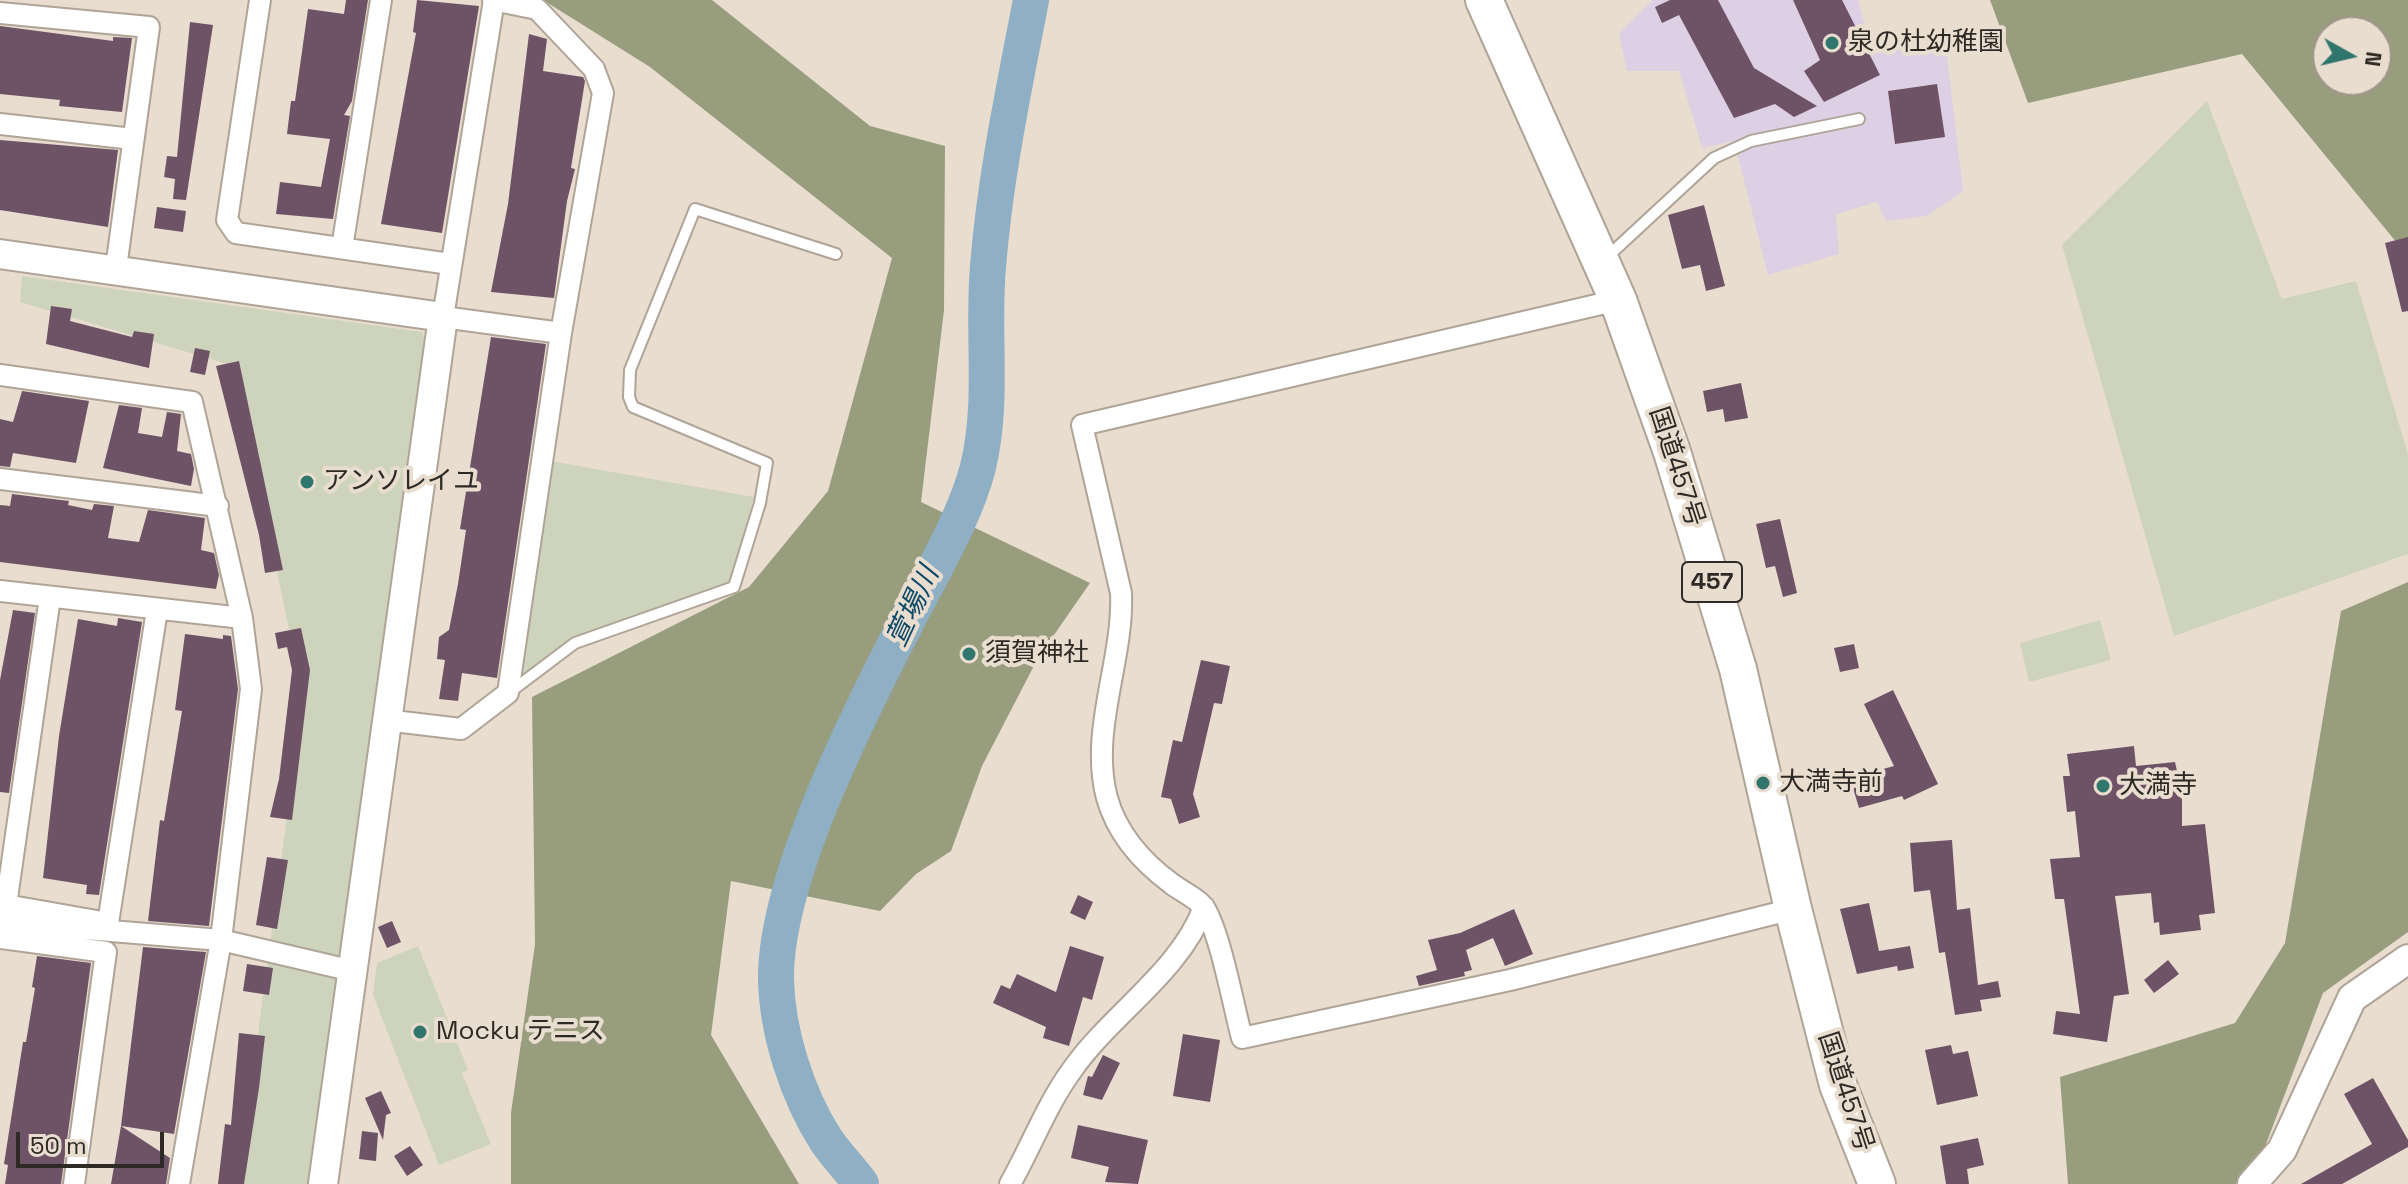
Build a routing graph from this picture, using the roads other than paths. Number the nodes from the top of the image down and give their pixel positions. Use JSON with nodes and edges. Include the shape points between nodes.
{"nodes":[{"id":1,"x":260,"y":0,"type":"edge"},
{"id":2,"x":381,"y":0,"type":"edge"},
{"id":3,"x":493,"y":0,"type":"edge"},
{"id":4,"x":1484,"y":0,"type":"edge"},
{"id":5,"x":0,"y":13,"type":"edge"},
{"id":6,"x":1859,"y":119,"type":"dead end"},
{"id":7,"x":0,"y":124,"type":"edge"},
{"id":8,"x":133,"y":139,"type":"junction"},
{"id":9,"x":342,"y":248,"type":"junction"},
{"id":10,"x":0,"y":254,"type":"edge"},
{"id":11,"x":836,"y":254,"type":"dead end"},
{"id":12,"x":1601,"y":262,"type":"junction"},
{"id":13,"x":450,"y":264,"type":"junction"},
{"id":14,"x":116,"y":268,"type":"junction"},
{"id":15,"x":1618,"y":300,"type":"junction"},
{"id":16,"x":443,"y":317,"type":"junction"},
{"id":17,"x":561,"y":333,"type":"junction"},
{"id":18,"x":0,"y":375,"type":"edge"},
{"id":19,"x":0,"y":479,"type":"edge"},
{"id":20,"x":218,"y":506,"type":"junction"},
{"id":21,"x":0,"y":591,"type":"edge"},
{"id":22,"x":50,"y":597,"type":"junction"},
{"id":23,"x":157,"y":610,"type":"junction"},
{"id":24,"x":242,"y":618,"type":"junction"},
{"id":25,"x":508,"y":693,"type":"junction"},
{"id":26,"x":385,"y":720,"type":"junction"},
{"id":27,"x":1204,"y":907,"type":"junction"},
{"id":28,"x":1793,"y":909,"type":"junction"},
{"id":29,"x":0,"y":922,"type":"edge"},
{"id":30,"x":0,"y":938,"type":"edge"},
{"id":31,"x":221,"y":940,"type":"junction"},
{"id":32,"x":2408,"y":959,"type":"edge"},
{"id":33,"x":353,"y":971,"type":"junction"},
{"id":34,"x":74,"y":1184,"type":"edge"},
{"id":35,"x":179,"y":1184,"type":"edge"},
{"id":36,"x":326,"y":1184,"type":"edge"},
{"id":37,"x":1010,"y":1184,"type":"edge"},
{"id":38,"x":1877,"y":1184,"type":"edge"},
{"id":39,"x":2252,"y":1184,"type":"edge"}],
"edges":[{"from":1,"to":9,"type":"street","via":[[227,220],[236,233]]},
{"from":2,"to":9,"type":"street"},
{"from":3,"to":13,"type":"street"},
{"from":3,"to":17,"type":"street","via":[[537,9],[594,69],[603,93]]},
{"from":4,"to":12,"type":"highway","name":"国道457号","number":"457"},
{"from":5,"to":8,"type":"street","via":[[149,27]]},
{"from":6,"to":12,"type":"lane","via":[[1751,141],[1714,158]]},
{"from":7,"to":8,"type":"street"},
{"from":8,"to":14,"type":"street"},
{"from":9,"to":13,"type":"street"},
{"from":10,"to":14,"type":"street"},
{"from":11,"to":25,"type":"lane","via":[[695,209],[630,370],[629,397],[633,407],[767,463],[734,587],[575,643]]},
{"from":12,"to":15,"type":"highway","name":"国道457号","number":"457"},
{"from":13,"to":16,"type":"street"},
{"from":14,"to":16,"type":"street"},
{"from":15,"to":27,"type":"street","via":[[1082,425],[1121,593],[1103,741],[1106,794],[1134,849],[1153,870]]},
{"from":15,"to":28,"type":"highway","name":"国道457号","number":"457","via":[[1672,452],[1738,669]]},
{"from":16,"to":17,"type":"street"},
{"from":16,"to":26,"type":"street"},
{"from":17,"to":25,"type":"street"},
{"from":18,"to":20,"type":"street","via":[[192,402]]},
{"from":19,"to":20,"type":"street"},
{"from":20,"to":24,"type":"street"},
{"from":21,"to":22,"type":"street"},
{"from":22,"to":23,"type":"street"},
{"from":22,"to":23,"type":"street","via":[[6,905],[108,923]]},
{"from":23,"to":24,"type":"street"},
{"from":24,"to":31,"type":"street","via":[[251,689]]},
{"from":25,"to":26,"type":"street","via":[[461,729]]},
{"from":26,"to":33,"type":"street"},
{"from":27,"to":28,"type":"street","via":[[1242,1038],[1510,980]]},
{"from":27,"to":37,"type":"street","via":[[1176,954],[1071,1070]]},
{"from":28,"to":38,"type":"highway","name":"国道457号","number":"457","via":[[1838,1085]]},
{"from":29,"to":31,"type":"street"},
{"from":30,"to":34,"type":"street","via":[[106,952]]},
{"from":31,"to":33,"type":"street"},
{"from":31,"to":35,"type":"street"},
{"from":32,"to":39,"type":"street","via":[[2352,998],[2282,1150]]},
{"from":33,"to":36,"type":"street"}]}
